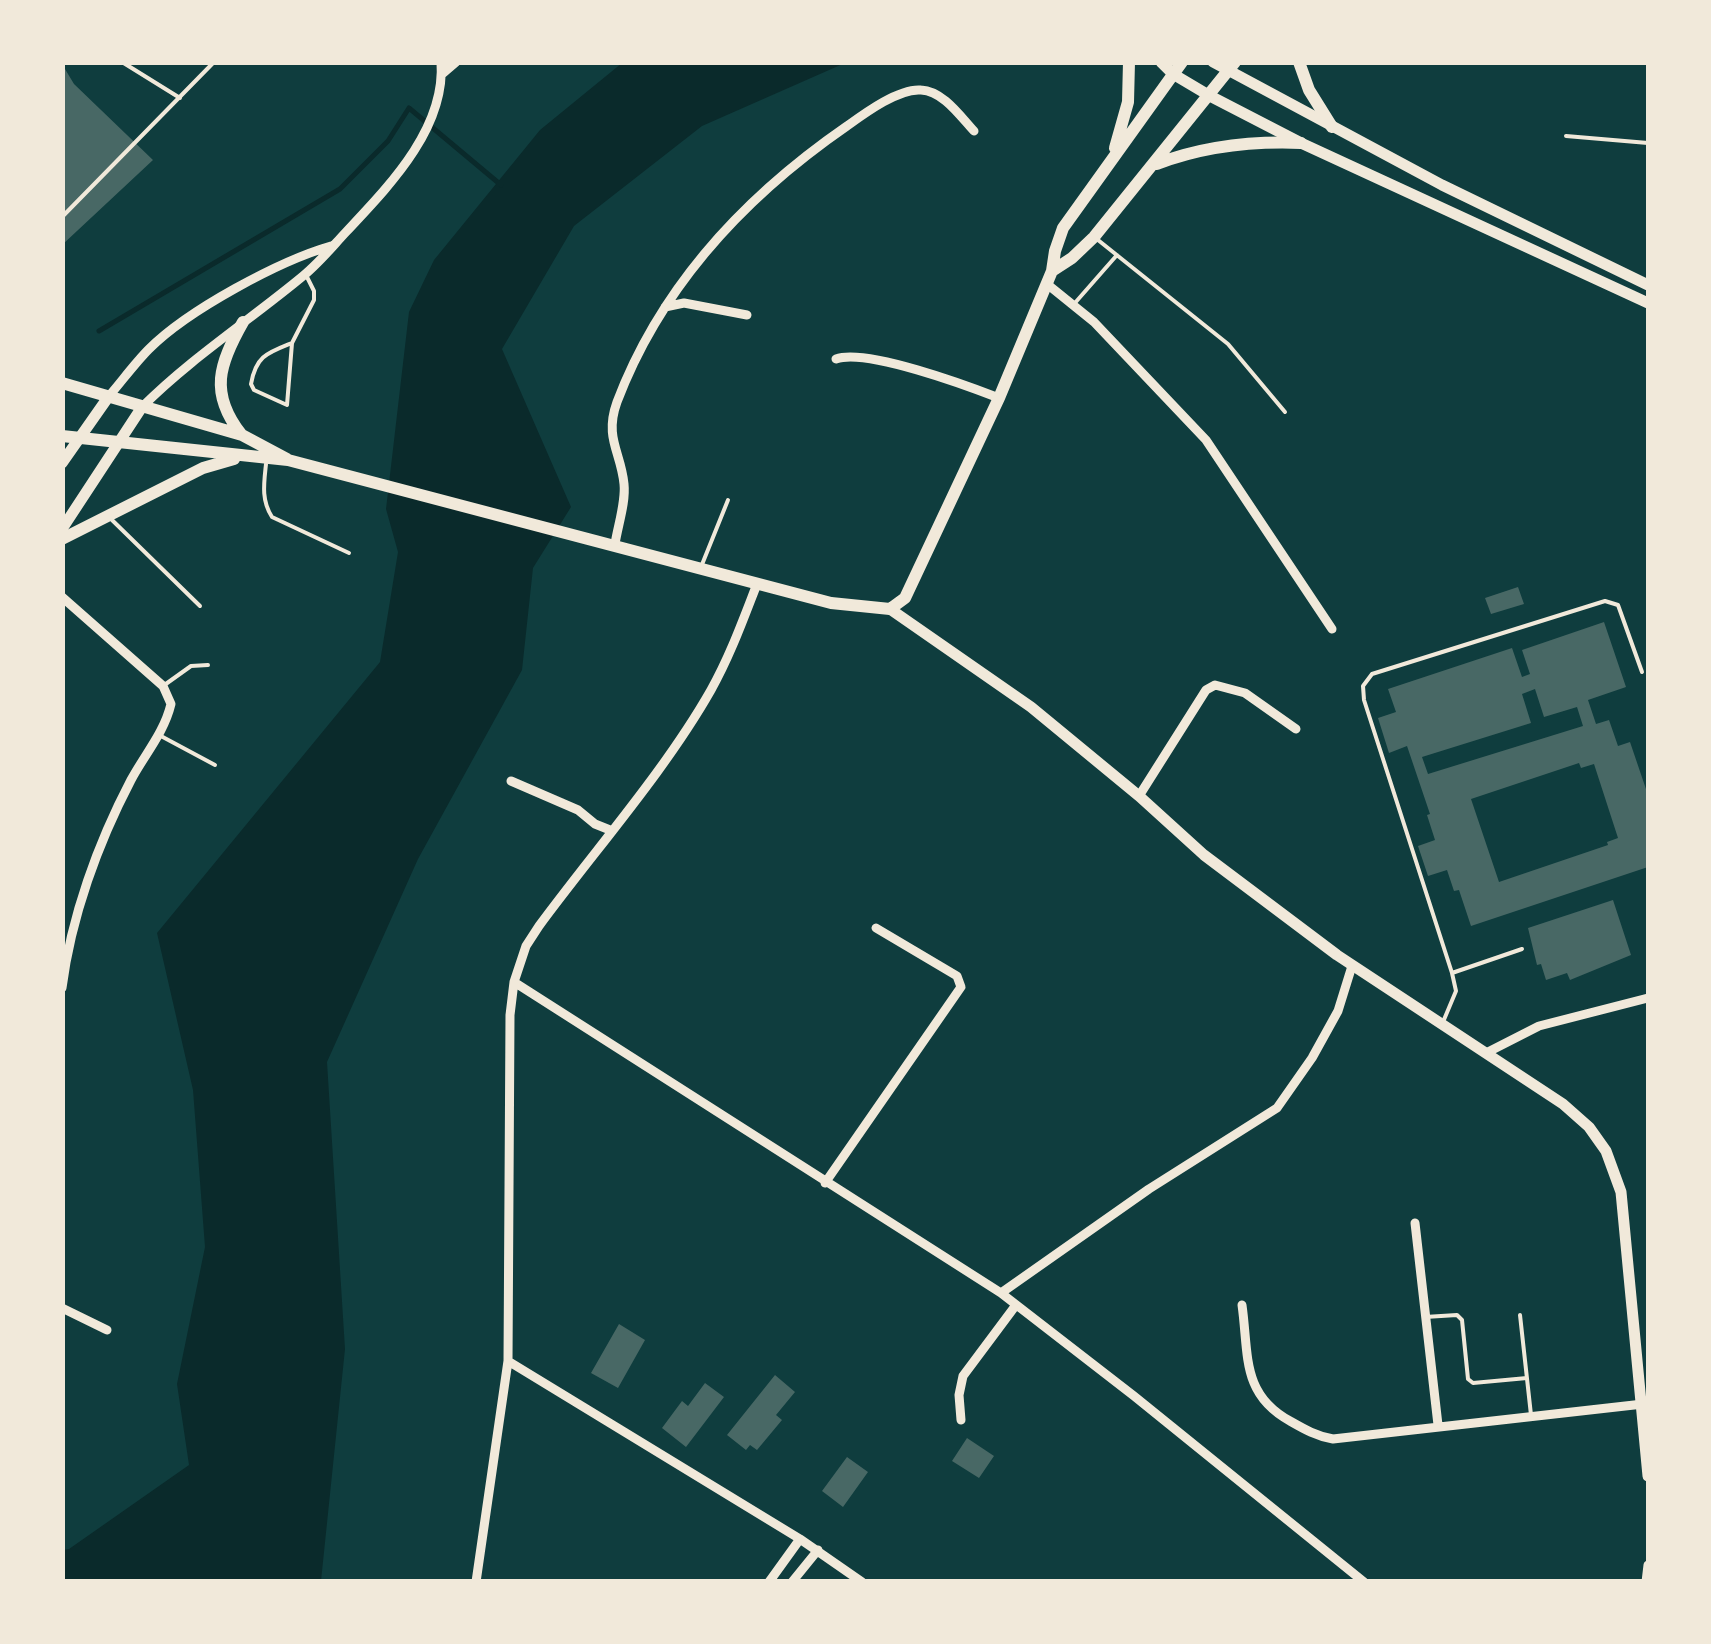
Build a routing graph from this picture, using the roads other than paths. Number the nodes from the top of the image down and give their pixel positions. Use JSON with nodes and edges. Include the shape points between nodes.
{"nodes":[{"id":1,"x":122,"y":62,"type":"edge"},
{"id":2,"x":214,"y":62,"type":"edge"},
{"id":3,"x":456,"y":62,"type":"edge"},
{"id":4,"x":1129,"y":62,"type":"edge"},
{"id":5,"x":1161,"y":62,"type":"edge"},
{"id":6,"x":1213,"y":62,"type":"edge"},
{"id":7,"x":1299,"y":62,"type":"edge"},
{"id":8,"x":1232,"y":67,"type":"edge"},
{"id":9,"x":441,"y":68,"type":"edge"},
{"id":10,"x":1178,"y":68,"type":"edge"},
{"id":11,"x":1210,"y":96,"type":"junction"},
{"id":12,"x":180,"y":98,"type":"junction"},
{"id":13,"x":1332,"y":127,"type":"junction"},
{"id":14,"x":974,"y":131,"type":"dead end"},
{"id":15,"x":1566,"y":136,"type":"dead end"},
{"id":16,"x":1301,"y":143,"type":"junction"},
{"id":17,"x":1648,"y":143,"type":"edge"},
{"id":18,"x":1113,"y":155,"type":"junction"},
{"id":19,"x":1153,"y":165,"type":"junction"},
{"id":20,"x":62,"y":217,"type":"edge"},
{"id":21,"x":1094,"y":237,"type":"junction"},
{"id":22,"x":334,"y":245,"type":"junction"},
{"id":23,"x":1117,"y":255,"type":"junction"},
{"id":24,"x":306,"y":275,"type":"junction"},
{"id":25,"x":1050,"y":278,"type":"junction"},
{"id":26,"x":1648,"y":285,"type":"edge"},
{"id":27,"x":1648,"y":303,"type":"edge"},
{"id":28,"x":1074,"y":304,"type":"junction"},
{"id":29,"x":665,"y":306,"type":"junction"},
{"id":30,"x":747,"y":315,"type":"dead end"},
{"id":31,"x":243,"y":322,"type":"junction"},
{"id":32,"x":292,"y":343,"type":"junction"},
{"id":33,"x":836,"y":359,"type":"dead end"},
{"id":34,"x":62,"y":383,"type":"edge"},
{"id":35,"x":108,"y":396,"type":"junction"},
{"id":36,"x":999,"y":398,"type":"junction"},
{"id":37,"x":142,"y":407,"type":"junction"},
{"id":38,"x":1285,"y":412,"type":"dead end"},
{"id":39,"x":242,"y":435,"type":"junction"},
{"id":40,"x":62,"y":436,"type":"edge"},
{"id":41,"x":80,"y":438,"type":"junction"},
{"id":42,"x":120,"y":441,"type":"junction"},
{"id":43,"x":246,"y":457,"type":"junction"},
{"id":44,"x":266,"y":459,"type":"junction"},
{"id":45,"x":288,"y":460,"type":"junction"},
{"id":46,"x":62,"y":463,"type":"edge"},
{"id":47,"x":728,"y":500,"type":"dead end"},
{"id":48,"x":108,"y":517,"type":"junction"},
{"id":49,"x":62,"y":529,"type":"edge"},
{"id":50,"x":62,"y":539,"type":"edge"},
{"id":51,"x":615,"y":544,"type":"junction"},
{"id":52,"x":350,"y":554,"type":"dead end"},
{"id":53,"x":701,"y":567,"type":"junction"},
{"id":54,"x":756,"y":584,"type":"junction"},
{"id":55,"x":62,"y":597,"type":"edge"},
{"id":56,"x":200,"y":606,"type":"dead end"},
{"id":57,"x":890,"y":609,"type":"junction"},
{"id":58,"x":1332,"y":630,"type":"dead end"},
{"id":59,"x":208,"y":665,"type":"dead end"},
{"id":60,"x":1642,"y":672,"type":"dead end"},
{"id":61,"x":163,"y":686,"type":"junction"},
{"id":62,"x":1296,"y":729,"type":"dead end"},
{"id":63,"x":160,"y":735,"type":"junction"},
{"id":64,"x":216,"y":765,"type":"dead end"},
{"id":65,"x":511,"y":781,"type":"dead end"},
{"id":66,"x":1139,"y":796,"type":"junction"},
{"id":67,"x":610,"y":830,"type":"junction"},
{"id":68,"x":876,"y":928,"type":"dead end"},
{"id":69,"x":1522,"y":949,"type":"dead end"},
{"id":70,"x":1352,"y":966,"type":"junction"},
{"id":71,"x":1452,"y":972,"type":"junction"},
{"id":72,"x":514,"y":982,"type":"junction"},
{"id":73,"x":62,"y":988,"type":"edge"},
{"id":74,"x":1648,"y":998,"type":"edge"},
{"id":75,"x":1443,"y":1022,"type":"junction"},
{"id":76,"x":1488,"y":1052,"type":"junction"},
{"id":77,"x":825,"y":1183,"type":"junction"},
{"id":78,"x":1415,"y":1222,"type":"dead end"},
{"id":79,"x":1001,"y":1293,"type":"junction"},
{"id":80,"x":1016,"y":1305,"type":"junction"},
{"id":81,"x":1242,"y":1305,"type":"dead end"},
{"id":82,"x":62,"y":1308,"type":"edge"},
{"id":83,"x":1520,"y":1315,"type":"dead end"},
{"id":84,"x":1426,"y":1316,"type":"junction"},
{"id":85,"x":107,"y":1330,"type":"dead end"},
{"id":86,"x":508,"y":1361,"type":"junction"},
{"id":87,"x":1527,"y":1378,"type":"junction"},
{"id":88,"x":1643,"y":1404,"type":"junction"},
{"id":89,"x":1531,"y":1415,"type":"junction"},
{"id":90,"x":961,"y":1420,"type":"dead end"},
{"id":91,"x":1438,"y":1425,"type":"junction"},
{"id":92,"x":1648,"y":1476,"type":"edge"},
{"id":93,"x":800,"y":1539,"type":"junction"},
{"id":94,"x":818,"y":1550,"type":"junction"},
{"id":95,"x":1648,"y":1565,"type":"edge"},
{"id":96,"x":476,"y":1582,"type":"edge"},
{"id":97,"x":769,"y":1582,"type":"edge"},
{"id":98,"x":792,"y":1582,"type":"edge"},
{"id":99,"x":862,"y":1582,"type":"edge"},
{"id":100,"x":1364,"y":1582,"type":"edge"},
{"id":101,"x":1646,"y":1582,"type":"edge"}],
"edges":[{"from":1,"to":12,"type":"lane"},
{"from":2,"to":12,"type":"lane"},
{"from":3,"to":9,"type":"street"},
{"from":4,"to":18,"type":"main road","via":[[1128,102]]},
{"from":5,"to":10,"type":"street"},
{"from":6,"to":8,"type":"street"},
{"from":7,"to":13,"type":"main road"},
{"from":8,"to":11,"type":"main road"},
{"from":8,"to":13,"type":"street"},
{"from":9,"to":22,"type":"street","via":[[440,94],[424,132]]},
{"from":10,"to":11,"type":"street"},
{"from":10,"to":18,"type":"main road"},
{"from":11,"to":16,"type":"street"},
{"from":11,"to":19,"type":"main road"},
{"from":12,"to":20,"type":"lane"},
{"from":13,"to":26,"type":"street"},
{"from":14,"to":29,"type":"street","via":[[938,94],[919,89],[878,104],[794,162],[703,252]]},
{"from":15,"to":17,"type":"lane"},
{"from":16,"to":19,"type":"main road","via":[[1219,146]]},
{"from":16,"to":27,"type":"street"},
{"from":18,"to":25,"type":"main road","via":[[1063,228]]},
{"from":19,"to":21,"type":"main road"},
{"from":21,"to":23,"type":"lane"},
{"from":21,"to":25,"type":"main road"},
{"from":22,"to":24,"type":"street"},
{"from":22,"to":35,"type":"street","via":[[296,256],[207,308],[150,348]]},
{"from":23,"to":28,"type":"lane"},
{"from":23,"to":38,"type":"lane","via":[[1228,344]]},
{"from":24,"to":31,"type":"street"},
{"from":24,"to":32,"type":"lane","via":[[314,300]]},
{"from":25,"to":28,"type":"street"},
{"from":25,"to":36,"type":"main road"},
{"from":28,"to":58,"type":"street","via":[[1216,453]]},
{"from":29,"to":30,"type":"street"},
{"from":29,"to":51,"type":"street","via":[[612,424],[625,488]]},
{"from":31,"to":37,"type":"street"},
{"from":31,"to":39,"type":"main road","via":[[224,356],[220,383],[229,419]]},
{"from":32,"to":32,"type":"lane","via":[[257,362],[252,384],[287,406]]},
{"from":33,"to":36,"type":"street","via":[[857,356],[950,378]]},
{"from":34,"to":35,"type":"main road"},
{"from":35,"to":37,"type":"main road"},
{"from":35,"to":41,"type":"street"},
{"from":36,"to":57,"type":"main road","via":[[905,598]]},
{"from":37,"to":39,"type":"main road"},
{"from":37,"to":42,"type":"street"},
{"from":39,"to":45,"type":"main road"},
{"from":40,"to":41,"type":"main road"},
{"from":41,"to":42,"type":"main road"},
{"from":41,"to":46,"type":"street"},
{"from":42,"to":43,"type":"main road"},
{"from":42,"to":49,"type":"street"},
{"from":43,"to":44,"type":"main road"},
{"from":43,"to":48,"type":"main road","via":[[202,468]]},
{"from":44,"to":45,"type":"main road"},
{"from":44,"to":52,"type":"lane","via":[[263,492],[272,517]]},
{"from":45,"to":51,"type":"main road"},
{"from":47,"to":53,"type":"lane"},
{"from":48,"to":50,"type":"main road"},
{"from":48,"to":56,"type":"lane"},
{"from":51,"to":53,"type":"main road"},
{"from":53,"to":54,"type":"main road"},
{"from":54,"to":57,"type":"main road"},
{"from":54,"to":67,"type":"street","via":[[709,694]]},
{"from":55,"to":61,"type":"street"},
{"from":57,"to":66,"type":"street","via":[[1030,707]]},
{"from":59,"to":61,"type":"lane","via":[[191,666]]},
{"from":60,"to":71,"type":"lane","via":[[1618,605],[1604,601],[1372,674],[1362,686]]},
{"from":61,"to":63,"type":"street","via":[[171,704]]},
{"from":62,"to":66,"type":"street","via":[[1245,692],[1215,685]]},
{"from":63,"to":64,"type":"lane"},
{"from":63,"to":73,"type":"street","via":[[107,834],[69,943]]},
{"from":65,"to":67,"type":"street"},
{"from":66,"to":70,"type":"street","via":[[1204,855]]},
{"from":67,"to":72,"type":"street","via":[[538,926]]},
{"from":68,"to":77,"type":"street","via":[[957,976],[961,987]]},
{"from":69,"to":71,"type":"lane"},
{"from":70,"to":75,"type":"street"},
{"from":70,"to":79,"type":"street","via":[[1338,1011],[1277,1108]]},
{"from":71,"to":75,"type":"lane","via":[[1456,991]]},
{"from":72,"to":77,"type":"street"},
{"from":72,"to":86,"type":"street"},
{"from":74,"to":76,"type":"street","via":[[1539,1026]]},
{"from":75,"to":76,"type":"street"},
{"from":76,"to":88,"type":"street","via":[[1563,1104],[1606,1152],[1621,1192]]},
{"from":77,"to":79,"type":"street"},
{"from":78,"to":84,"type":"street"},
{"from":79,"to":80,"type":"street"},
{"from":80,"to":90,"type":"street","via":[[963,1376]]},
{"from":80,"to":100,"type":"street"},
{"from":81,"to":91,"type":"street","via":[[1253,1384],[1273,1412],[1333,1439]]},
{"from":82,"to":85,"type":"street"},
{"from":83,"to":87,"type":"lane"},
{"from":84,"to":87,"type":"lane","via":[[1462,1320],[1468,1380],[1474,1384]]},
{"from":84,"to":91,"type":"street"},
{"from":86,"to":93,"type":"street"},
{"from":86,"to":96,"type":"street"},
{"from":87,"to":89,"type":"lane"},
{"from":88,"to":89,"type":"street"},
{"from":88,"to":92,"type":"street"},
{"from":89,"to":91,"type":"street"},
{"from":93,"to":94,"type":"street"},
{"from":93,"to":97,"type":"street"},
{"from":94,"to":98,"type":"street"},
{"from":94,"to":99,"type":"street"},
{"from":95,"to":101,"type":"street"}]}
